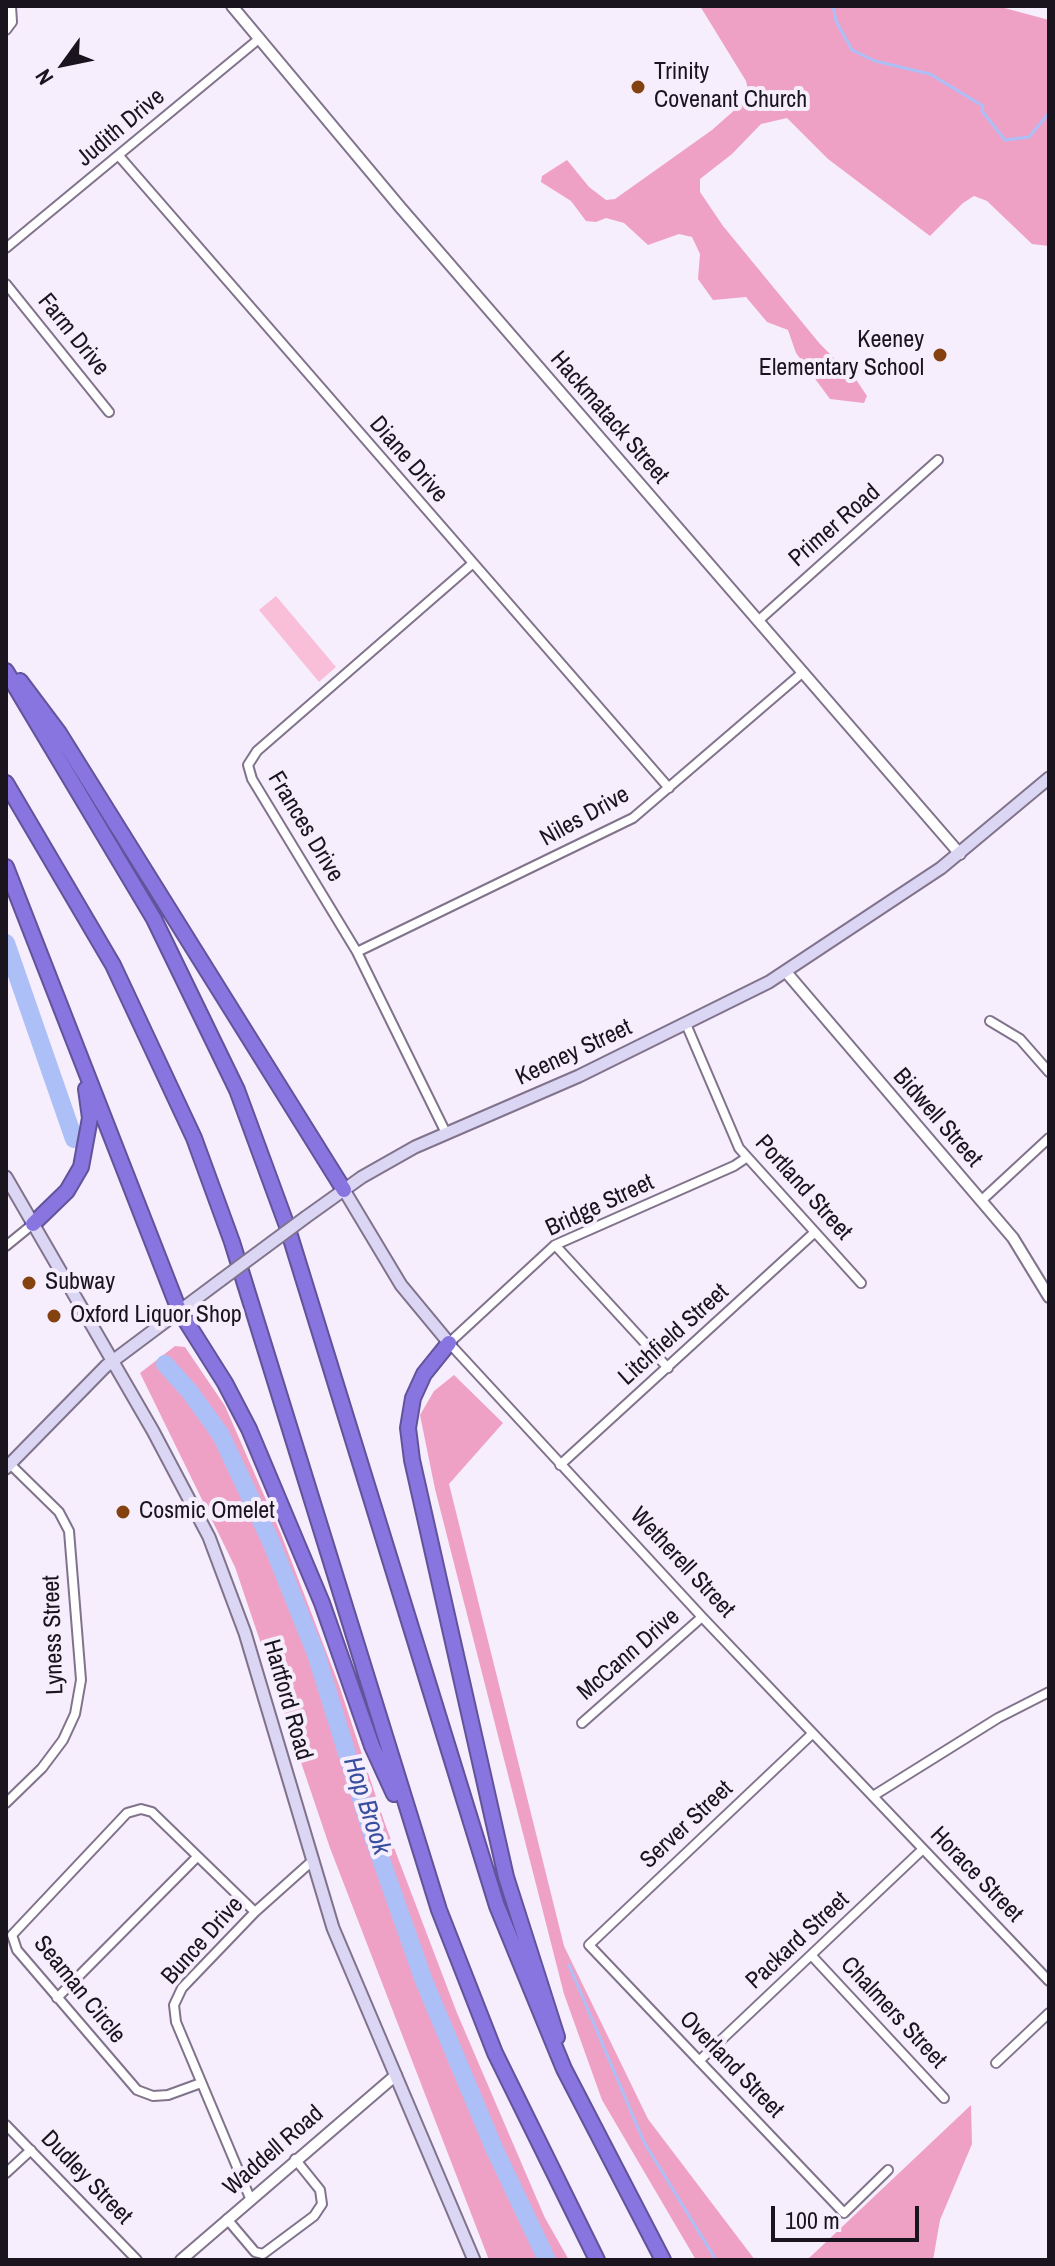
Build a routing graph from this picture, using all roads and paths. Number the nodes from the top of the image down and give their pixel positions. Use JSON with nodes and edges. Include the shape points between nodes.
{"nodes":[{"id":1,"x":11,"y":6,"type":"edge"},
{"id":2,"x":232,"y":6,"type":"edge"},
{"id":3,"x":6,"y":30,"type":"edge"},
{"id":4,"x":260,"y":38,"type":"junction"},
{"id":5,"x":119,"y":156,"type":"junction"},
{"id":6,"x":6,"y":248,"type":"edge"},
{"id":7,"x":6,"y":284,"type":"edge"},
{"id":8,"x":109,"y":412,"type":"dead end"},
{"id":9,"x":938,"y":460,"type":"dead end"},
{"id":10,"x":472,"y":564,"type":"junction"},
{"id":11,"x":758,"y":621,"type":"junction"},
{"id":12,"x":6,"y":665,"type":"edge"},
{"id":13,"x":6,"y":671,"type":"edge"},
{"id":14,"x":802,"y":673,"type":"junction"},
{"id":15,"x":1049,"y":778,"type":"edge"},
{"id":16,"x":6,"y":783,"type":"edge"},
{"id":17,"x":669,"y":788,"type":"junction"},
{"id":18,"x":960,"y":854,"type":"junction"},
{"id":19,"x":6,"y":867,"type":"edge"},
{"id":20,"x":357,"y":952,"type":"junction"},
{"id":21,"x":786,"y":972,"type":"junction"},
{"id":22,"x":990,"y":1021,"type":"dead end"},
{"id":23,"x":686,"y":1024,"type":"junction"},
{"id":24,"x":69,"y":1027,"type":"junction"},
{"id":25,"x":1049,"y":1072,"type":"edge"},
{"id":26,"x":446,"y":1133,"type":"junction"},
{"id":27,"x":1049,"y":1138,"type":"edge"},
{"id":28,"x":746,"y":1158,"type":"junction"},
{"id":29,"x":6,"y":1177,"type":"edge"},
{"id":30,"x":344,"y":1190,"type":"junction"},
{"id":31,"x":982,"y":1200,"type":"junction"},
{"id":32,"x":33,"y":1224,"type":"junction"},
{"id":33,"x":815,"y":1232,"type":"junction"},
{"id":34,"x":555,"y":1245,"type":"junction"},
{"id":35,"x":6,"y":1246,"type":"edge"},
{"id":36,"x":861,"y":1283,"type":"dead end"},
{"id":37,"x":1049,"y":1297,"type":"edge"},
{"id":38,"x":179,"y":1310,"type":"junction"},
{"id":39,"x":449,"y":1343,"type":"junction"},
{"id":40,"x":112,"y":1360,"type":"junction"},
{"id":41,"x":668,"y":1368,"type":"junction"},
{"id":42,"x":9,"y":1461,"type":"edge"},
{"id":43,"x":560,"y":1465,"type":"junction"},
{"id":44,"x":702,"y":1617,"type":"junction"},
{"id":45,"x":1049,"y":1692,"type":"edge"},
{"id":46,"x":582,"y":1723,"type":"dead end"},
{"id":47,"x":812,"y":1734,"type":"junction"},
{"id":48,"x":873,"y":1796,"type":"junction"},
{"id":49,"x":6,"y":1803,"type":"edge"},
{"id":50,"x":409,"y":1819,"type":"junction"},
{"id":51,"x":923,"y":1849,"type":"junction"},
{"id":52,"x":197,"y":1857,"type":"junction"},
{"id":53,"x":311,"y":1862,"type":"junction"},
{"id":54,"x":255,"y":1912,"type":"junction"},
{"id":55,"x":589,"y":1945,"type":"joint"},
{"id":56,"x":812,"y":1956,"type":"junction"},
{"id":57,"x":1049,"y":1981,"type":"edge"},
{"id":58,"x":57,"y":1998,"type":"junction"},
{"id":59,"x":1049,"y":2013,"type":"edge"},
{"id":60,"x":699,"y":2061,"type":"junction"},
{"id":61,"x":996,"y":2063,"type":"dead end"},
{"id":62,"x":564,"y":2069,"type":"junction"},
{"id":63,"x":396,"y":2075,"type":"junction"},
{"id":64,"x":201,"y":2083,"type":"junction"},
{"id":65,"x":944,"y":2098,"type":"dead end"},
{"id":66,"x":6,"y":2125,"type":"edge"},
{"id":67,"x":31,"y":2150,"type":"junction"},
{"id":68,"x":295,"y":2159,"type":"junction"},
{"id":69,"x":888,"y":2170,"type":"dead end"},
{"id":70,"x":6,"y":2173,"type":"edge"},
{"id":71,"x":250,"y":2198,"type":"junction"},
{"id":72,"x":227,"y":2219,"type":"junction"},
{"id":73,"x":137,"y":2260,"type":"edge"},
{"id":74,"x":181,"y":2260,"type":"edge"},
{"id":75,"x":474,"y":2260,"type":"edge"},
{"id":76,"x":597,"y":2260,"type":"edge"},
{"id":77,"x":663,"y":2260,"type":"edge"}],
"edges":[{"from":1,"to":3,"type":"street","via":[[12,22]]},
{"from":2,"to":4,"type":"street","name":"Hackmatack Street"},
{"from":4,"to":5,"type":"street","name":"Judith Drive"},
{"from":4,"to":11,"type":"street","name":"Hackmatack Street"},
{"from":5,"to":6,"type":"street","name":"Judith Drive"},
{"from":5,"to":10,"type":"street","name":"Diane Drive"},
{"from":7,"to":8,"type":"street","name":"Farm Drive"},
{"from":9,"to":11,"type":"street","name":"Primer Road"},
{"from":10,"to":17,"type":"street","name":"Diane Drive"},
{"from":10,"to":20,"type":"street","name":"Frances Drive","via":[[257,751],[248,765]]},
{"from":11,"to":14,"type":"street","name":"Hackmatack Street"},
{"from":12,"to":30,"type":"highway","via":[[59,733]]},
{"from":13,"to":62,"type":"highway","via":[[165,938],[249,1118],[484,1868]]},
{"from":14,"to":17,"type":"street","name":"Niles Drive"},
{"from":14,"to":18,"type":"street","name":"Hackmatack Street"},
{"from":15,"to":18,"type":"main road","name":"Keeney Street"},
{"from":16,"to":50,"type":"highway","via":[[126,988],[203,1159]]},
{"from":17,"to":20,"type":"street","name":"Niles Drive","via":[[605,835]]},
{"from":18,"to":21,"type":"main road","name":"Keeney Street"},
{"from":19,"to":24,"type":"highway"},
{"from":20,"to":26,"type":"street","name":"Frances Drive"},
{"from":21,"to":23,"type":"main road","name":"Keeney Street"},
{"from":21,"to":31,"type":"street","name":"Bidwell Street"},
{"from":22,"to":25,"type":"street","via":[[1020,1039]]},
{"from":23,"to":26,"type":"main road","name":"Keeney Street"},
{"from":23,"to":28,"type":"street","name":"Portland Street"},
{"from":24,"to":32,"type":"highway","via":[[89,1106],[87,1145],[71,1186]]},
{"from":24,"to":38,"type":"highway"},
{"from":26,"to":30,"type":"main road","name":"Keeney Street"},
{"from":27,"to":31,"type":"street"},
{"from":28,"to":33,"type":"street","name":"Portland Street"},
{"from":28,"to":34,"type":"street","name":"Bridge Street"},
{"from":29,"to":32,"type":"main road","name":"Hartford Road"},
{"from":30,"to":38,"type":"main road","name":"Keeney Street","bridge":true},
{"from":30,"to":39,"type":"main road","name":"Wetherell Street","via":[[401,1285]]},
{"from":31,"to":37,"type":"street","name":"Bidwell Street"},
{"from":32,"to":35,"type":"street"},
{"from":32,"to":40,"type":"main road","name":"Hartford Road"},
{"from":33,"to":36,"type":"street","name":"Portland Street"},
{"from":33,"to":41,"type":"street","name":"Litchfield Street"},
{"from":34,"to":39,"type":"street","name":"Bridge Street"},
{"from":34,"to":41,"type":"street"},
{"from":38,"to":40,"type":"main road","name":"Keeney Street"},
{"from":38,"to":50,"type":"highway","via":[[249,1429],[322,1603],[378,1761]]},
{"from":39,"to":43,"type":"street","name":"Wetherell Street"},
{"from":39,"to":62,"type":"highway","via":[[413,1398],[408,1428],[412,1460],[506,1877]]},
{"from":40,"to":42,"type":"main road","name":"Keeney Street"},
{"from":40,"to":53,"type":"main road","name":"Hartford Road","via":[[185,1489],[229,1585]]},
{"from":41,"to":43,"type":"street","name":"Litchfield Street"},
{"from":42,"to":49,"type":"street","name":"Lyness Street","via":[[59,1512],[69,1531],[81,1680],[75,1714],[63,1740]]},
{"from":43,"to":44,"type":"street","name":"Wetherell Street"},
{"from":44,"to":46,"type":"street","name":"McCann Drive"},
{"from":44,"to":47,"type":"street","name":"Wetherell Street"},
{"from":45,"to":48,"type":"street"},
{"from":47,"to":48,"type":"street","name":"Wetherell Street"},
{"from":47,"to":55,"type":"street","name":"Server Street"},
{"from":48,"to":51,"type":"street","name":"Horace Street"},
{"from":50,"to":76,"type":"highway","via":[[490,2041]]},
{"from":51,"to":56,"type":"street","name":"Packard Street"},
{"from":51,"to":57,"type":"street","name":"Horace Street"},
{"from":52,"to":54,"type":"street","name":"Seaman Circle"},
{"from":52,"to":58,"type":"street"},
{"from":52,"to":58,"type":"street","name":"Seaman Circle","via":[[152,1812],[127,1813],[12,1935],[17,1950]]},
{"from":53,"to":54,"type":"street","name":"Bunce Drive"},
{"from":53,"to":63,"type":"main road","name":"Hartford Road","via":[[348,1967]]},
{"from":54,"to":64,"type":"street","name":"Bunce Drive","via":[[182,1988],[174,2005]]},
{"from":55,"to":60,"type":"street","name":"Overland Street"},
{"from":56,"to":60,"type":"street","name":"Packard Street"},
{"from":56,"to":65,"type":"street","name":"Chalmers Street"},
{"from":58,"to":64,"type":"street","name":"Seaman Circle","via":[[137,2090],[168,2095]]},
{"from":59,"to":61,"type":"street"},
{"from":60,"to":69,"type":"street","name":"Overland Street","via":[[844,2213]]},
{"from":62,"to":77,"type":"highway"},
{"from":63,"to":68,"type":"street","name":"Waddell Road"},
{"from":63,"to":75,"type":"main road","name":"Hartford Road"},
{"from":64,"to":71,"type":"street","name":"Bunce Drive"},
{"from":66,"to":67,"type":"street","name":"Dudley Street"},
{"from":67,"to":70,"type":"street"},
{"from":67,"to":73,"type":"street","name":"Dudley Street"},
{"from":68,"to":71,"type":"street","name":"Waddell Road"},
{"from":68,"to":72,"type":"street","via":[[320,2190],[322,2204],[314,2216],[263,2254],[255,2252]]},
{"from":71,"to":72,"type":"street","name":"Waddell Road"},
{"from":72,"to":74,"type":"street","name":"Waddell Road"}]}
